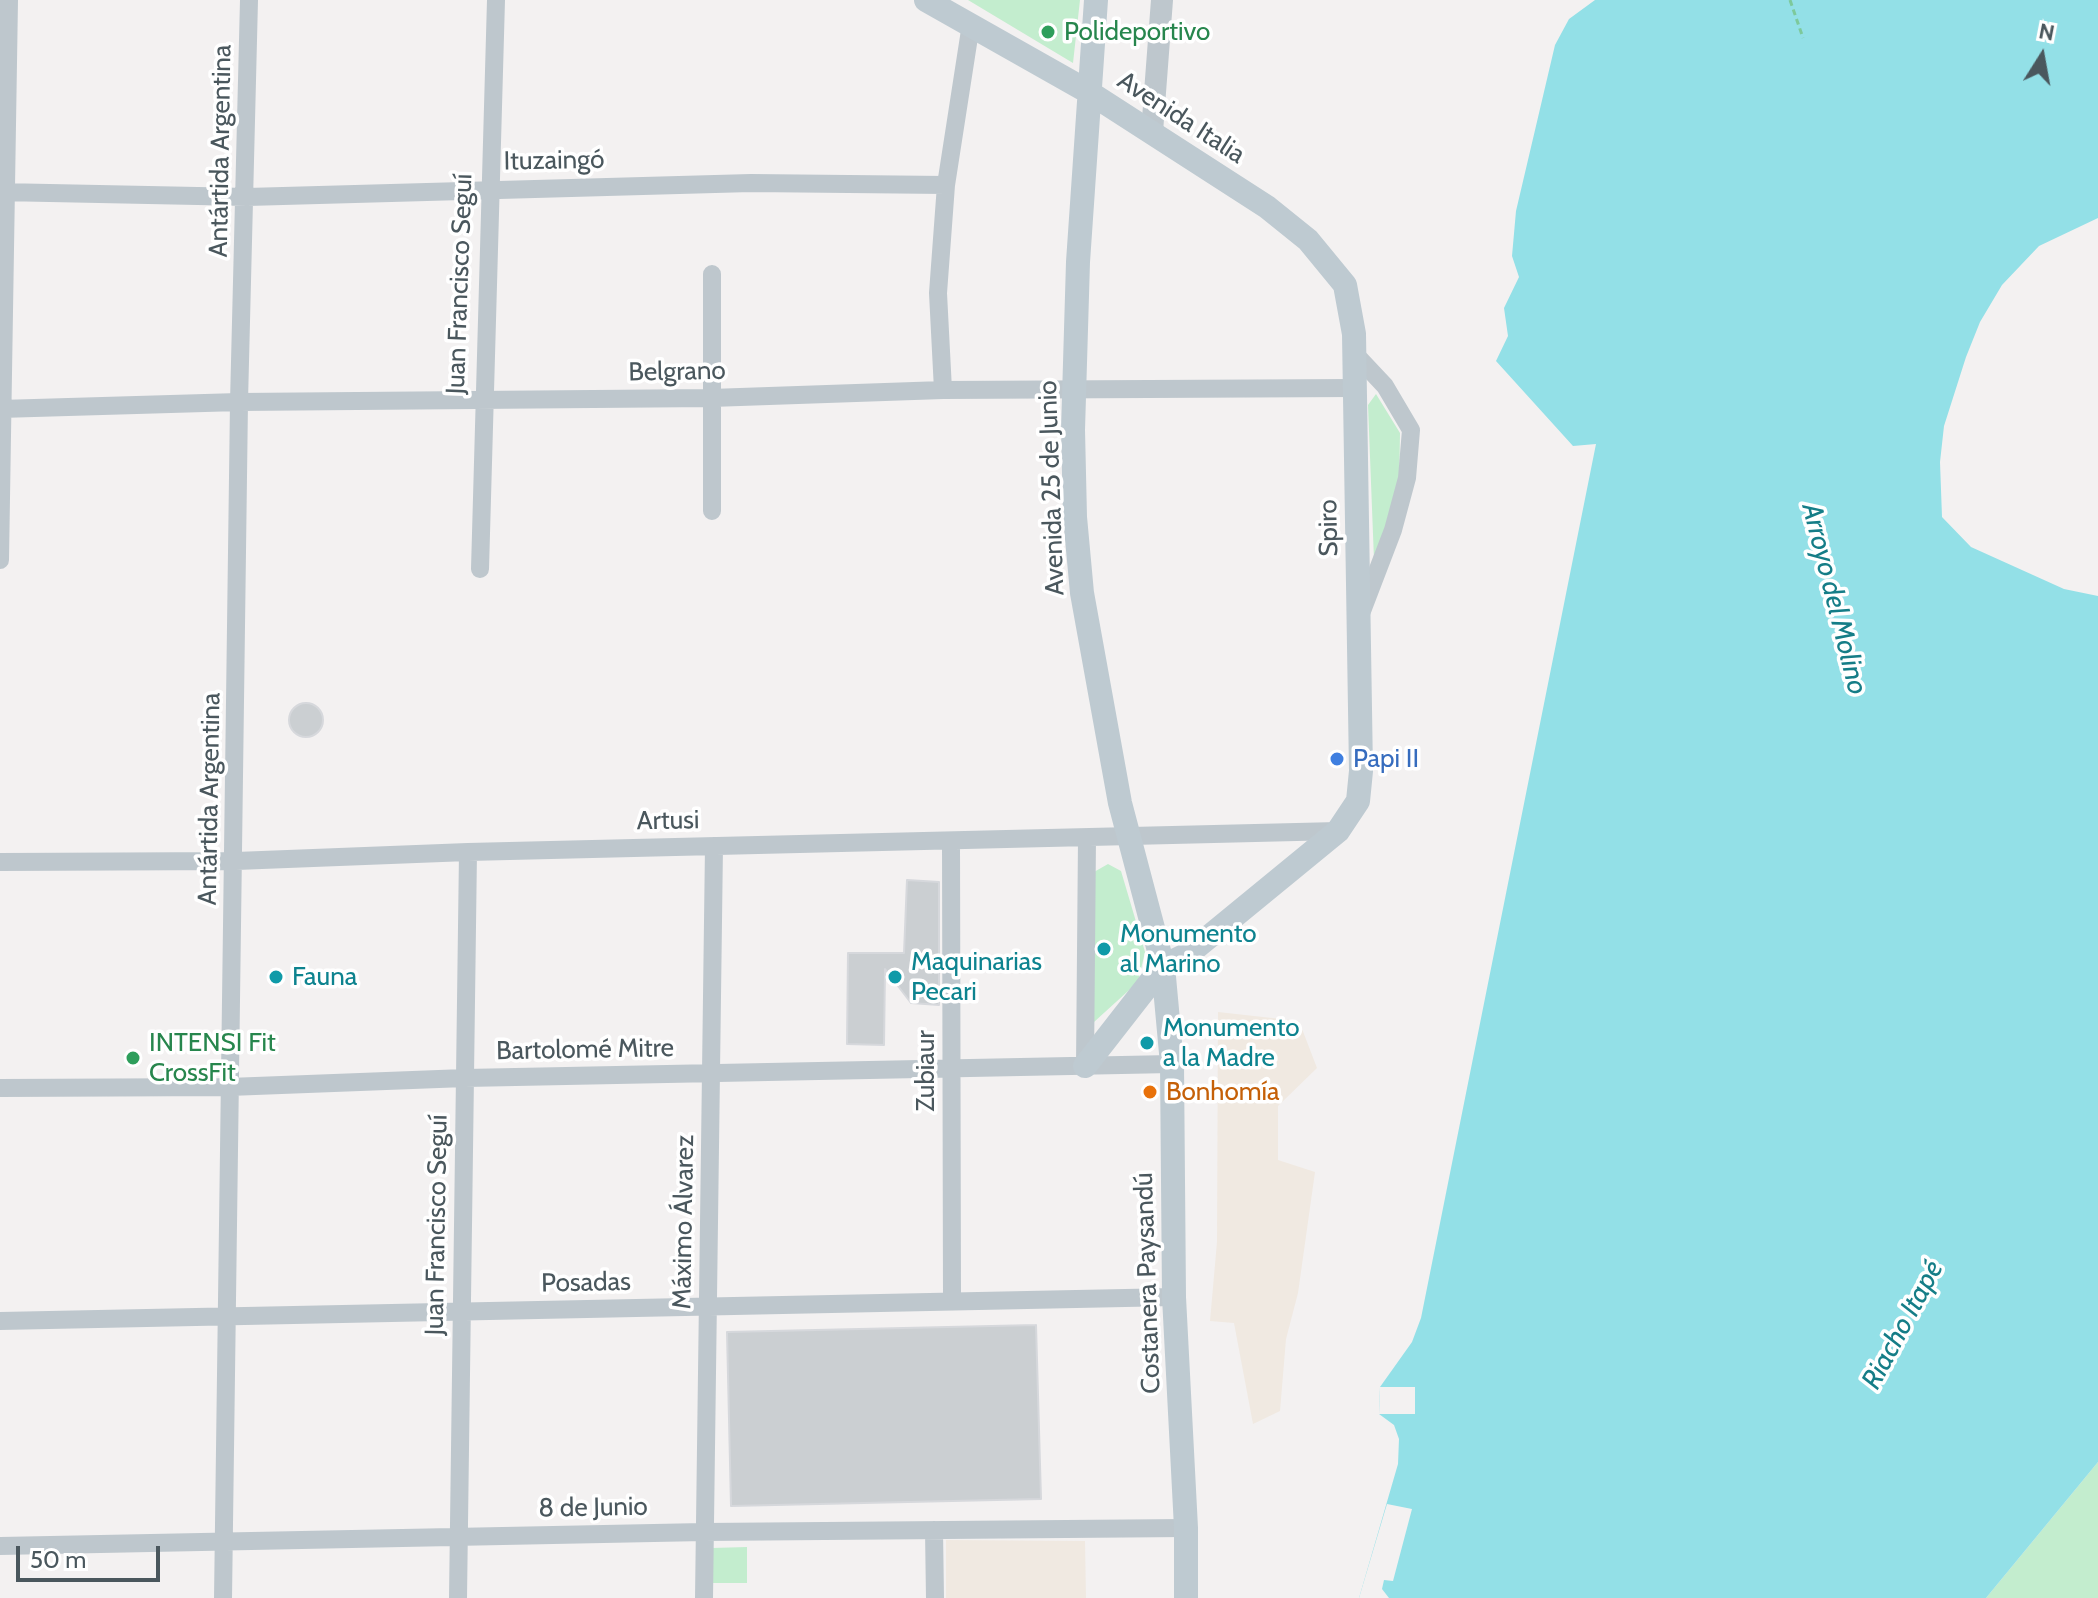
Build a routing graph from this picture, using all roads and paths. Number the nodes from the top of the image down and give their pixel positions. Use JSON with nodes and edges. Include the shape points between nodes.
{"nodes":[{"id":1,"x":9,"y":0,"type":"edge"},
{"id":2,"x":249,"y":0,"type":"edge"},
{"id":3,"x":496,"y":0,"type":"edge"},
{"id":4,"x":926,"y":0,"type":"edge"},
{"id":5,"x":1096,"y":0,"type":"edge"},
{"id":6,"x":1162,"y":0,"type":"edge"},
{"id":7,"x":1790,"y":0,"type":"edge"},
{"id":8,"x":971,"y":24,"type":"junction"},
{"id":9,"x":1803,"y":38,"type":"dead end"},
{"id":10,"x":1087,"y":91,"type":"junction"},
{"id":11,"x":1152,"y":132,"type":"junction"},
{"id":12,"x":946,"y":185,"type":"junction"},
{"id":13,"x":488,"y":188,"type":"junction"},
{"id":14,"x":3,"y":192,"type":"edge"},
{"id":15,"x":247,"y":197,"type":"junction"},
{"id":16,"x":712,"y":274,"type":"dead end"},
{"id":17,"x":1345,"y":285,"type":"joint"},
{"id":18,"x":1354,"y":353,"type":"junction"},
{"id":19,"x":1355,"y":388,"type":"junction"},
{"id":20,"x":943,"y":390,"type":"junction"},
{"id":21,"x":1074,"y":390,"type":"junction"},
{"id":22,"x":711,"y":398,"type":"junction"},
{"id":23,"x":482,"y":400,"type":"junction"},
{"id":24,"x":239,"y":402,"type":"junction"},
{"id":25,"x":1,"y":409,"type":"edge"},
{"id":26,"x":712,"y":511,"type":"dead end"},
{"id":27,"x":0,"y":560,"type":"edge"},
{"id":28,"x":480,"y":569,"type":"dead end"},
{"id":29,"x":1359,"y":620,"type":"junction"},
{"id":30,"x":1338,"y":831,"type":"junction"},
{"id":31,"x":1127,"y":837,"type":"junction"},
{"id":32,"x":1087,"y":838,"type":"junction"},
{"id":33,"x":951,"y":841,"type":"junction"},
{"id":34,"x":714,"y":846,"type":"junction"},
{"id":35,"x":468,"y":852,"type":"junction"},
{"id":36,"x":236,"y":861,"type":"junction"},
{"id":37,"x":0,"y":862,"type":"edge"},
{"id":38,"x":1163,"y":966,"type":"junction"},
{"id":39,"x":1172,"y":1064,"type":"junction"},
{"id":40,"x":1085,"y":1066,"type":"junction"},
{"id":41,"x":952,"y":1069,"type":"junction"},
{"id":42,"x":711,"y":1073,"type":"junction"},
{"id":43,"x":465,"y":1078,"type":"junction"},
{"id":44,"x":229,"y":1087,"type":"junction"},
{"id":45,"x":0,"y":1088,"type":"edge"},
{"id":46,"x":1174,"y":1297,"type":"junction"},
{"id":47,"x":952,"y":1301,"type":"junction"},
{"id":48,"x":709,"y":1306,"type":"junction"},
{"id":49,"x":463,"y":1311,"type":"junction"},
{"id":50,"x":227,"y":1316,"type":"junction"},
{"id":51,"x":0,"y":1321,"type":"edge"},
{"id":52,"x":1186,"y":1528,"type":"junction"},
{"id":53,"x":934,"y":1530,"type":"junction"},
{"id":54,"x":704,"y":1532,"type":"junction"},
{"id":55,"x":459,"y":1537,"type":"junction"},
{"id":56,"x":224,"y":1542,"type":"junction"},
{"id":57,"x":0,"y":1546,"type":"edge"},
{"id":58,"x":223,"y":1598,"type":"edge"},
{"id":59,"x":458,"y":1598,"type":"edge"},
{"id":60,"x":704,"y":1598,"type":"edge"},
{"id":61,"x":935,"y":1598,"type":"edge"},
{"id":62,"x":1186,"y":1598,"type":"edge"}],
"edges":[{"from":1,"to":14,"type":"street"},
{"from":2,"to":15,"type":"street","name":"Antártida Argentina"},
{"from":3,"to":13,"type":"street","name":"Juan Francisco Seguí"},
{"from":4,"to":8,"type":"main road","name":"Avenida Italia"},
{"from":5,"to":10,"type":"main road","name":"Avenida 25 de Junio"},
{"from":6,"to":11,"type":"street"},
{"from":7,"to":9,"type":"path"},
{"from":8,"to":10,"type":"main road","name":"Avenida Italia"},
{"from":8,"to":12,"type":"street"},
{"from":10,"to":11,"type":"main road","name":"Avenida Italia"},
{"from":10,"to":21,"type":"main road","name":"Avenida 25 de Junio"},
{"from":11,"to":17,"type":"main road","name":"Avenida Italia","via":[[1267,207],[1308,240]]},
{"from":12,"to":13,"type":"street","name":"Ituzaingó"},
{"from":12,"to":20,"type":"street","via":[[938,293]]},
{"from":13,"to":15,"type":"street","name":"Ituzaingó"},
{"from":13,"to":23,"type":"street","name":"Juan Francisco Seguí"},
{"from":14,"to":15,"type":"street","name":"Ituzaingó"},
{"from":14,"to":25,"type":"street"},
{"from":15,"to":24,"type":"street","name":"Antártida Argentina"},
{"from":16,"to":22,"type":"street"},
{"from":17,"to":18,"type":"main road","name":"Spiro"},
{"from":18,"to":19,"type":"main road","name":"Spiro"},
{"from":18,"to":29,"type":"street","via":[[1385,386],[1411,430],[1407,478],[1393,530]]},
{"from":19,"to":21,"type":"street","name":"Belgrano"},
{"from":19,"to":29,"type":"main road","name":"Spiro"},
{"from":20,"to":21,"type":"street","name":"Belgrano"},
{"from":20,"to":22,"type":"street","name":"Belgrano"},
{"from":21,"to":31,"type":"main road","name":"Avenida 25 de Junio","via":[[1082,593]]},
{"from":22,"to":23,"type":"street","name":"Belgrano"},
{"from":22,"to":26,"type":"street"},
{"from":23,"to":24,"type":"street","name":"Belgrano"},
{"from":23,"to":28,"type":"street","name":"Juan Francisco Seguí"},
{"from":24,"to":25,"type":"street","name":"Belgrano"},
{"from":24,"to":36,"type":"street","name":"Antártida Argentina"},
{"from":25,"to":27,"type":"street"},
{"from":29,"to":30,"type":"main road","name":"Spiro","via":[[1361,771],[1358,801]]},
{"from":30,"to":31,"type":"street","name":"Artusi"},
{"from":30,"to":38,"type":"main road","via":[[1188,954]]},
{"from":31,"to":32,"type":"street","name":"Artusi"},
{"from":31,"to":38,"type":"main road","name":"Avenida 25 de Junio"},
{"from":32,"to":33,"type":"street","name":"Artusi"},
{"from":32,"to":40,"type":"street"},
{"from":33,"to":34,"type":"street","name":"Artusi"},
{"from":33,"to":41,"type":"street","name":"Zubiaur"},
{"from":34,"to":35,"type":"street","name":"Artusi"},
{"from":34,"to":42,"type":"street","name":"Máximo Álvarez"},
{"from":35,"to":36,"type":"street","name":"Artusi"},
{"from":35,"to":43,"type":"street","name":"Juan Francisco Seguí"},
{"from":36,"to":37,"type":"street","name":"Artusi"},
{"from":36,"to":44,"type":"street","name":"Antártida Argentina"},
{"from":38,"to":39,"type":"main road","name":"Costanera Paysandú"},
{"from":38,"to":40,"type":"main road"},
{"from":39,"to":40,"type":"street","name":"Bartolomé Mitre"},
{"from":39,"to":46,"type":"main road","name":"Costanera Paysandú"},
{"from":40,"to":41,"type":"street","name":"Bartolomé Mitre"},
{"from":41,"to":42,"type":"street","name":"Bartolomé Mitre"},
{"from":41,"to":47,"type":"street","name":"Zubiaur"},
{"from":42,"to":43,"type":"street","name":"Bartolomé Mitre"},
{"from":42,"to":48,"type":"street","name":"Máximo Álvarez"},
{"from":43,"to":44,"type":"street","name":"Bartolomé Mitre"},
{"from":43,"to":49,"type":"street","name":"Juan Francisco Seguí"},
{"from":44,"to":45,"type":"street","name":"Bartolomé Mitre"},
{"from":44,"to":50,"type":"street","name":"Antártida Argentina"},
{"from":46,"to":47,"type":"street","name":"Posadas"},
{"from":46,"to":52,"type":"main road","name":"Costanera Paysandú"},
{"from":47,"to":48,"type":"street","name":"Posadas"},
{"from":48,"to":49,"type":"street","name":"Posadas"},
{"from":48,"to":54,"type":"street","name":"Máximo Álvarez"},
{"from":49,"to":50,"type":"street","name":"Posadas"},
{"from":49,"to":55,"type":"street","name":"Juan Francisco Seguí"},
{"from":50,"to":51,"type":"street","name":"Posadas"},
{"from":50,"to":56,"type":"street","name":"Antártida Argentina"},
{"from":52,"to":53,"type":"street","name":"8 de Junio"},
{"from":52,"to":62,"type":"main road","name":"Costanera Paysandú"},
{"from":53,"to":54,"type":"street","name":"8 de Junio"},
{"from":53,"to":61,"type":"street"},
{"from":54,"to":55,"type":"street","name":"8 de Junio"},
{"from":54,"to":60,"type":"street","name":"Máximo Álvarez"},
{"from":55,"to":56,"type":"street","name":"8 de Junio"},
{"from":55,"to":59,"type":"street","name":"Juan Francisco Seguí"},
{"from":56,"to":57,"type":"street","name":"8 de Junio"},
{"from":56,"to":58,"type":"street","name":"Antártida Argentina"}]}
